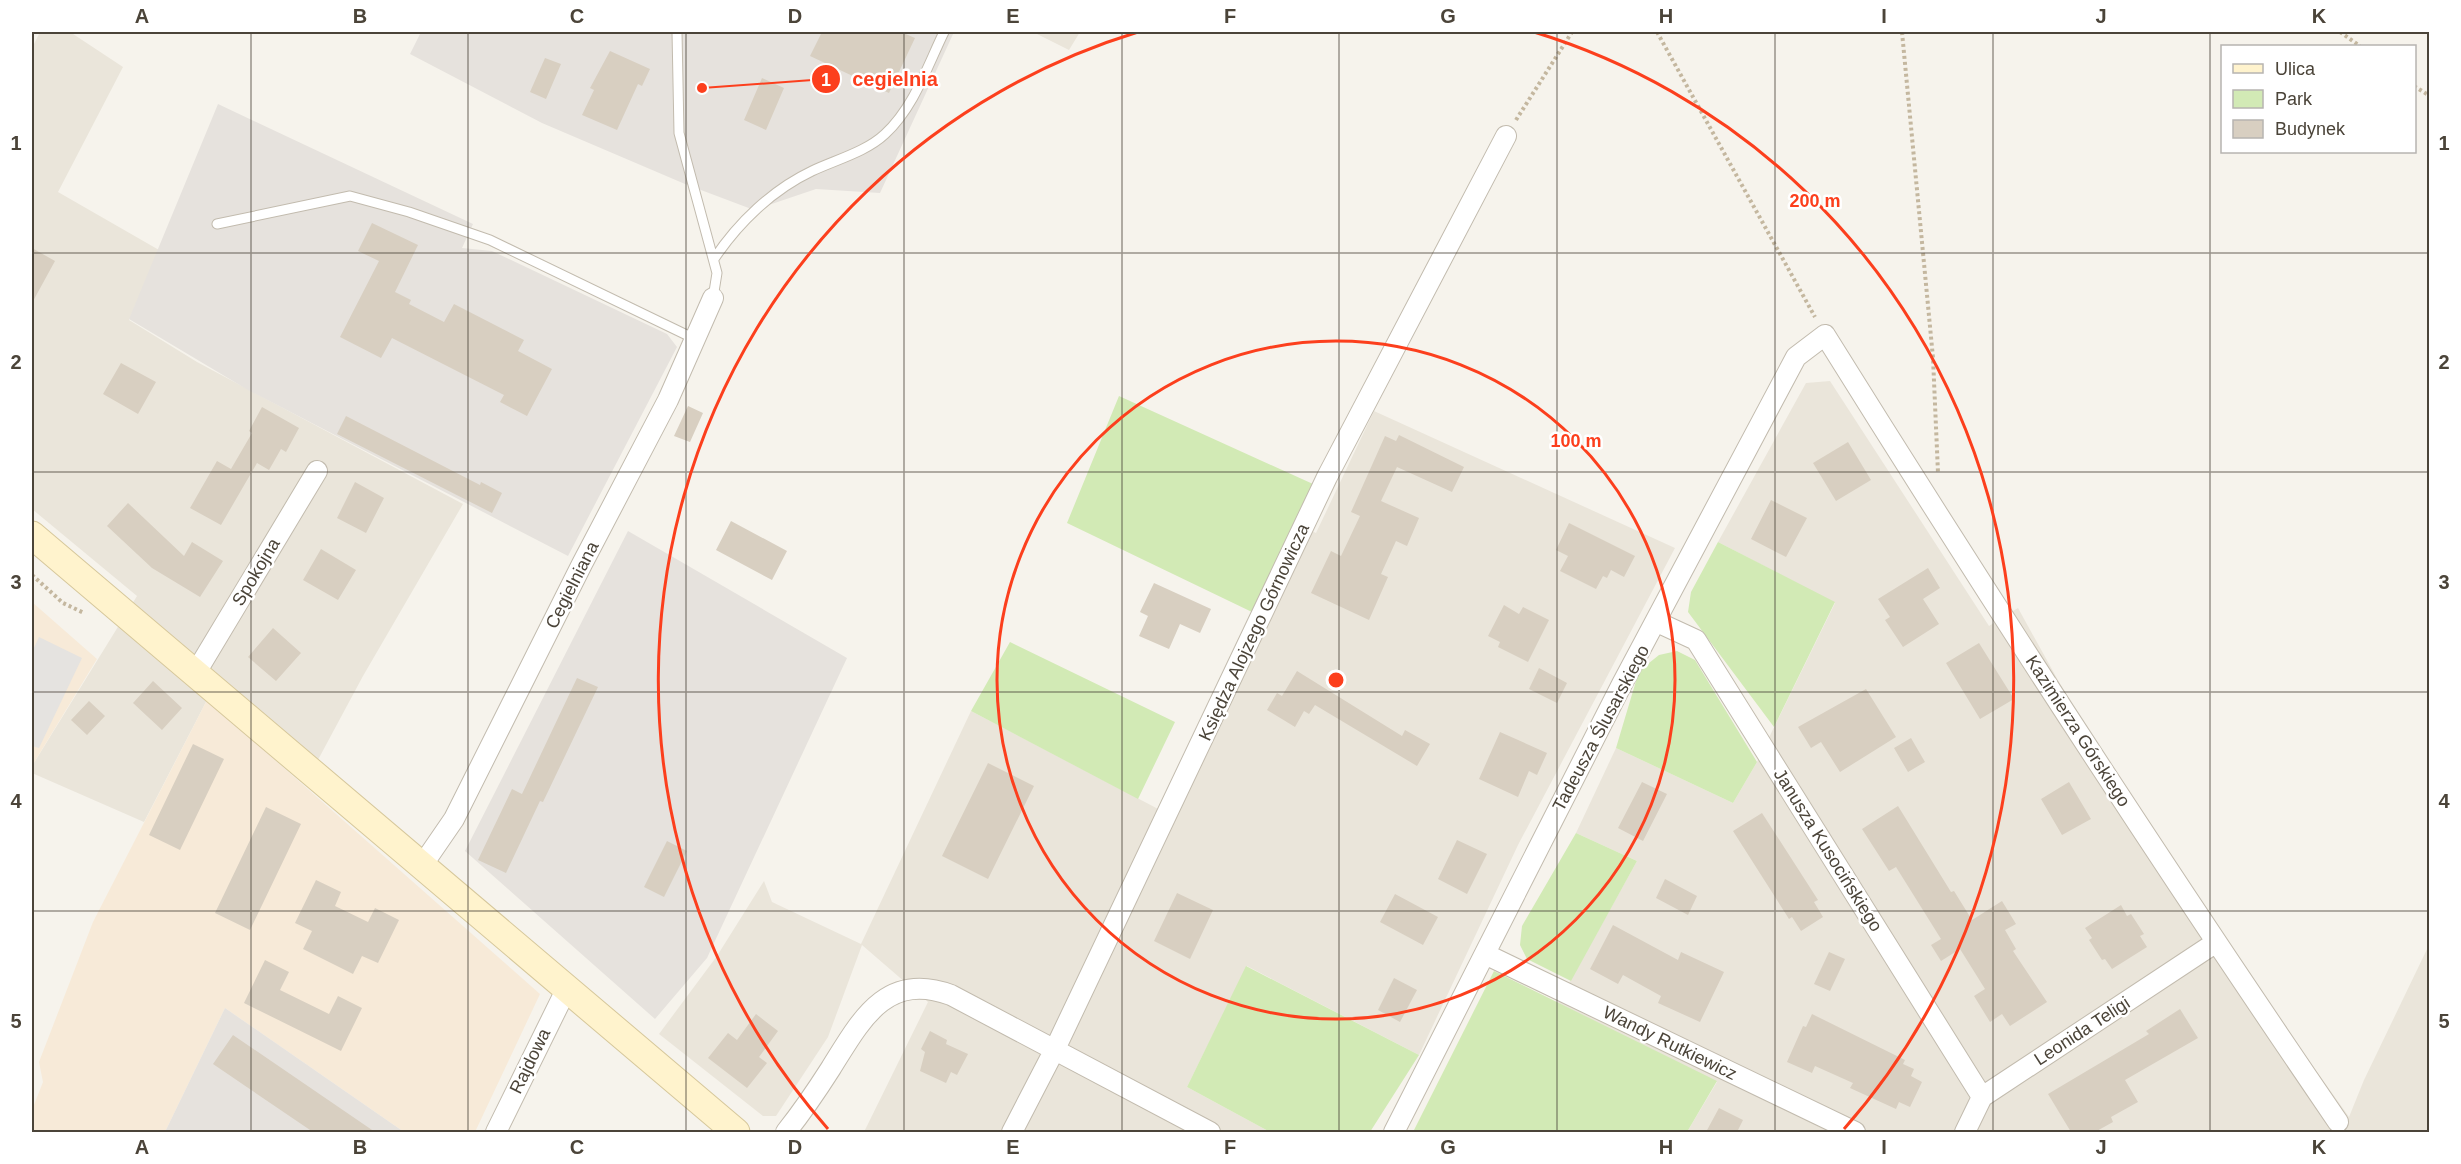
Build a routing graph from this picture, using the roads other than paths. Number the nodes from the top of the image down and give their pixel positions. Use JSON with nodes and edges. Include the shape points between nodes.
{"nodes":[{"id":1,"x":677,"y":32,"type":"edge"},
{"id":2,"x":944,"y":32,"type":"edge"},
{"id":3,"x":1506,"y":136,"type":"road end"},
{"id":4,"x":217,"y":224,"type":"dead end"},
{"id":5,"x":714,"y":259,"type":"junction"},
{"id":6,"x":713,"y":298,"type":"joint"},
{"id":7,"x":1825,"y":335,"type":"joint"},
{"id":8,"x":695,"y":339,"type":"junction"},
{"id":9,"x":317,"y":471,"type":"dead end"},
{"id":10,"x":32,"y":535,"type":"edge"},
{"id":11,"x":1657,"y":622,"type":"junction"},
{"id":12,"x":195,"y":674,"type":"junction"},
{"id":13,"x":421,"y":867,"type":"junction"},
{"id":14,"x":2216,"y":943,"type":"junction"},
{"id":15,"x":1485,"y":954,"type":"junction"},
{"id":16,"x":566,"y":990,"type":"junction"},
{"id":17,"x":1055,"y":1049,"type":"junction"},
{"id":18,"x":1982,"y":1097,"type":"junction"},
{"id":19,"x":2338,"y":1122,"type":"dead end"},
{"id":20,"x":496,"y":1132,"type":"edge"},
{"id":21,"x":736,"y":1132,"type":"edge"},
{"id":22,"x":786,"y":1132,"type":"edge"},
{"id":23,"x":1012,"y":1132,"type":"edge"},
{"id":24,"x":1210,"y":1132,"type":"edge"},
{"id":25,"x":1394,"y":1132,"type":"edge"},
{"id":26,"x":1855,"y":1132,"type":"edge"},
{"id":27,"x":1965,"y":1132,"type":"edge"}],
"edges":[{"from":1,"to":5,"type":"lane","via":[[679,133]]},
{"from":2,"to":5,"type":"lane","via":[[897,123],[883,136],[809,173],[765,202],[731,233]]},
{"from":3,"to":17,"type":"street","name":"Księdza Alojzego Górnowicza","via":[[1327,477]]},
{"from":4,"to":8,"type":"lane","via":[[350,196],[490,240]]},
{"from":5,"to":6,"type":"lane","via":[[717,273]]},
{"from":6,"to":8,"type":"street","name":"Cegielniana"},
{"from":7,"to":11,"type":"street","name":"Tadeusza Ślusarskiego","via":[[1796,357]]},
{"from":7,"to":14,"type":"street","name":"Kazimierza Górskiego"},
{"from":8,"to":13,"type":"street","name":"Cegielniana","via":[[668,400],[454,819]]},
{"from":9,"to":12,"type":"street","name":"Spokojna"},
{"from":10,"to":12,"type":"street"},
{"from":11,"to":15,"type":"street","name":"Tadeusza Ślusarskiego"},
{"from":11,"to":18,"type":"street","name":"Janusza Kusocińskiego","via":[[1696,640]]},
{"from":12,"to":13,"type":"street"},
{"from":13,"to":16,"type":"street"},
{"from":14,"to":18,"type":"street","name":"Leonida Teligi"},
{"from":14,"to":19,"type":"street","name":"Kazimierza Górskiego"},
{"from":15,"to":25,"type":"street","name":"Tadeusza Ślusarskiego"},
{"from":15,"to":26,"type":"street","name":"Wandy Rutkiewicz"},
{"from":16,"to":20,"type":"street","name":"Rajdowa"},
{"from":16,"to":21,"type":"street"},
{"from":17,"to":22,"type":"street","via":[[951,995],[932,988],[912,988],[890,995],[863,1018]]},
{"from":17,"to":23,"type":"street","name":"Księdza Alojzego Górnowicza"},
{"from":17,"to":24,"type":"street"},
{"from":18,"to":27,"type":"street"}]}
